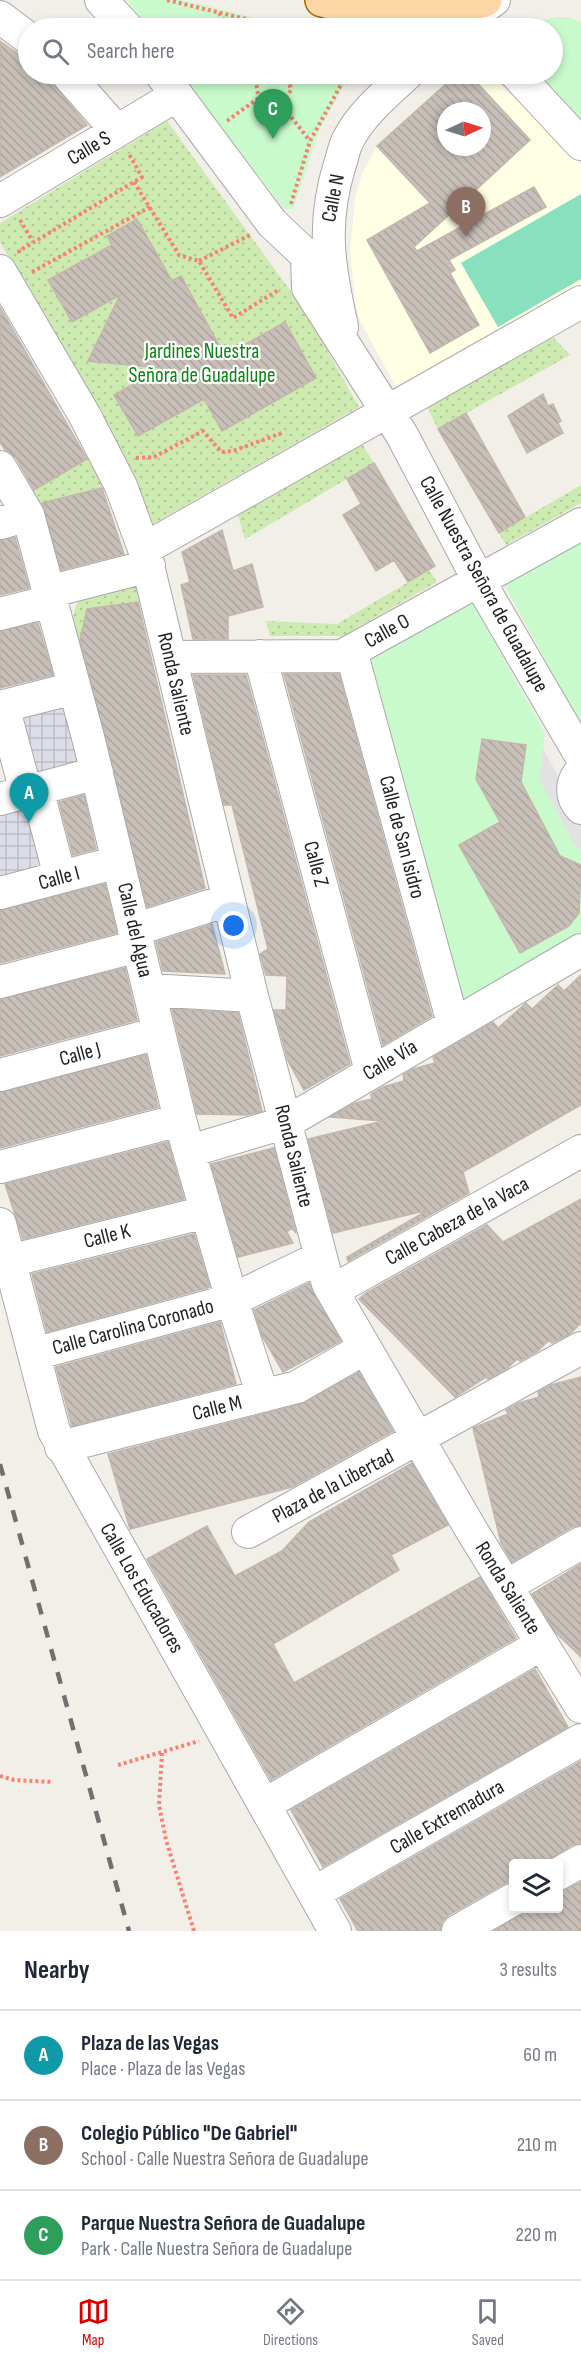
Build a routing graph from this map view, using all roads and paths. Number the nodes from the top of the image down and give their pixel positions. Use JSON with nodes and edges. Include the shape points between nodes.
{"nodes":[{"id":1,"x":100,"y":0,"type":"edge"},
{"id":2,"x":167,"y":0,"type":"edge"},
{"id":3,"x":322,"y":0,"type":"edge"},
{"id":4,"x":494,"y":0,"type":"edge"},
{"id":5,"x":508,"y":0,"type":"edge"},
{"id":6,"x":219,"y":13,"type":"junction"},
{"id":7,"x":0,"y":17,"type":"edge"},
{"id":8,"x":123,"y":18,"type":"edge"},
{"id":9,"x":223,"y":18,"type":"edge"},
{"id":10,"x":240,"y":18,"type":"edge"},
{"id":11,"x":462,"y":18,"type":"edge"},
{"id":12,"x":473,"y":18,"type":"edge"},
{"id":13,"x":478,"y":18,"type":"edge"},
{"id":14,"x":18,"y":30,"type":"edge"},
{"id":15,"x":76,"y":84,"type":"edge"},
{"id":16,"x":169,"y":84,"type":"edge"},
{"id":17,"x":256,"y":84,"type":"edge"},
{"id":18,"x":290,"y":84,"type":"edge"},
{"id":19,"x":341,"y":84,"type":"edge"},
{"id":20,"x":398,"y":84,"type":"edge"},
{"id":21,"x":525,"y":84,"type":"edge"},
{"id":22,"x":260,"y":97,"type":"junction"},
{"id":23,"x":280,"y":103,"type":"junction"},
{"id":24,"x":206,"y":135,"type":"junction"},
{"id":25,"x":348,"y":140,"type":"junction"},
{"id":26,"x":310,"y":141,"type":"junction"},
{"id":27,"x":123,"y":142,"type":"junction"},
{"id":28,"x":581,"y":144,"type":"edge"},
{"id":29,"x":134,"y":182,"type":"junction"},
{"id":30,"x":150,"y":207,"type":"junction"},
{"id":31,"x":10,"y":210,"type":"edge"},
{"id":32,"x":290,"y":221,"type":"junction"},
{"id":33,"x":33,"y":242,"type":"junction"},
{"id":34,"x":318,"y":256,"type":"junction"},
{"id":35,"x":9,"y":261,"type":"edge"},
{"id":36,"x":199,"y":261,"type":"junction"},
{"id":37,"x":31,"y":273,"type":"dead end"},
{"id":38,"x":284,"y":286,"type":"dead end"},
{"id":39,"x":581,"y":302,"type":"edge"},
{"id":40,"x":346,"y":346,"type":"joint"},
{"id":41,"x":387,"y":413,"type":"junction"},
{"id":42,"x":282,"y":433,"type":"dead end"},
{"id":43,"x":136,"y":458,"type":"dead end"},
{"id":44,"x":0,"y":467,"type":"edge"},
{"id":45,"x":14,"y":519,"type":"edge"},
{"id":46,"x":581,"y":524,"type":"edge"},
{"id":47,"x":146,"y":558,"type":"junction"},
{"id":48,"x":480,"y":581,"type":"junction"},
{"id":49,"x":50,"y":596,"type":"junction"},
{"id":50,"x":0,"y":614,"type":"edge"},
{"id":51,"x":351,"y":651,"type":"junction"},
{"id":52,"x":260,"y":656,"type":"junction"},
{"id":53,"x":171,"y":657,"type":"junction"},
{"id":54,"x":74,"y":688,"type":"junction"},
{"id":55,"x":2,"y":707,"type":"edge"},
{"id":56,"x":581,"y":756,"type":"edge"},
{"id":57,"x":581,"y":771,"type":"edge"},
{"id":58,"x":97,"y":773,"type":"junction"},
{"id":59,"x":21,"y":793,"type":"edge"},
{"id":60,"x":581,"y":808,"type":"edge"},
{"id":61,"x":118,"y":862,"type":"junction"},
{"id":62,"x":60,"y":877,"type":"junction"},
{"id":63,"x":0,"y":893,"type":"edge"},
{"id":64,"x":228,"y":900,"type":"junction"},
{"id":65,"x":136,"y":938,"type":"junction"},
{"id":66,"x":581,"y":950,"type":"edge"},
{"id":67,"x":0,"y":982,"type":"edge"},
{"id":68,"x":149,"y":990,"type":"junction"},
{"id":69,"x":252,"y":996,"type":"junction"},
{"id":70,"x":453,"y":1023,"type":"junction"},
{"id":71,"x":159,"y":1033,"type":"junction"},
{"id":72,"x":371,"y":1071,"type":"junction"},
{"id":73,"x":0,"y":1075,"type":"edge"},
{"id":74,"x":180,"y":1120,"type":"junction"},
{"id":75,"x":287,"y":1122,"type":"junction"},
{"id":76,"x":190,"y":1151,"type":"junction"},
{"id":77,"x":581,"y":1151,"type":"edge"},
{"id":78,"x":0,"y":1167,"type":"edge"},
{"id":79,"x":206,"y":1212,"type":"junction"},
{"id":80,"x":0,"y":1224,"type":"edge"},
{"id":81,"x":319,"y":1258,"type":"junction"},
{"id":82,"x":9,"y":1261,"type":"junction"},
{"id":83,"x":332,"y":1291,"type":"junction"},
{"id":84,"x":232,"y":1300,"type":"junction"},
{"id":85,"x":366,"y":1348,"type":"junction"},
{"id":86,"x":581,"y":1348,"type":"edge"},
{"id":87,"x":34,"y":1354,"type":"junction"},
{"id":88,"x":263,"y":1396,"type":"junction"},
{"id":89,"x":419,"y":1440,"type":"junction"},
{"id":90,"x":62,"y":1447,"type":"junction"},
{"id":91,"x":248,"y":1532,"type":"dead end"},
{"id":92,"x":581,"y":1543,"type":"edge"},
{"id":93,"x":506,"y":1586,"type":"junction"},
{"id":94,"x":543,"y":1644,"type":"junction"},
{"id":95,"x":581,"y":1707,"type":"edge"},
{"id":96,"x":225,"y":1733,"type":"junction"},
{"id":97,"x":581,"y":1740,"type":"edge"},
{"id":98,"x":162,"y":1753,"type":"junction"},
{"id":99,"x":118,"y":1765,"type":"dead end"},
{"id":100,"x":0,"y":1776,"type":"edge"},
{"id":101,"x":53,"y":1782,"type":"dead end"},
{"id":102,"x":264,"y":1805,"type":"junction"},
{"id":103,"x":581,"y":1861,"type":"edge"},
{"id":104,"x":563,"y":1871,"type":"edge"},
{"id":105,"x":314,"y":1893,"type":"junction"},
{"id":106,"x":509,"y":1901,"type":"edge"},
{"id":107,"x":194,"y":1931,"type":"edge"},
{"id":108,"x":335,"y":1931,"type":"edge"},
{"id":109,"x":458,"y":1931,"type":"edge"}],
"edges":[{"from":1,"to":8,"type":"street"},
{"from":2,"to":6,"type":"path"},
{"from":3,"to":11,"type":"main road","via":[[383,12],[440,10]]},
{"from":4,"to":12,"type":"street"},
{"from":5,"to":13,"type":"street","via":[[503,8]]},
{"from":6,"to":9,"type":"path"},
{"from":6,"to":10,"type":"path"},
{"from":7,"to":14,"type":"street"},
{"from":15,"to":27,"type":"street"},
{"from":16,"to":24,"type":"street"},
{"from":16,"to":27,"type":"street","name":"Calle S"},
{"from":17,"to":22,"type":"path"},
{"from":18,"to":23,"type":"path","via":[[291,90]]},
{"from":19,"to":26,"type":"path"},
{"from":20,"to":25,"type":"street","name":"Calle N"},
{"from":21,"to":28,"type":"street"},
{"from":22,"to":23,"type":"path","via":[[267,103]]},
{"from":22,"to":24,"type":"path"},
{"from":23,"to":26,"type":"path"},
{"from":24,"to":32,"type":"street"},
{"from":25,"to":32,"type":"street","via":[[320,197]]},
{"from":25,"to":34,"type":"street","name":"Calle N"},
{"from":26,"to":32,"type":"path"},
{"from":27,"to":29,"type":"path","via":[[142,177]]},
{"from":27,"to":31,"type":"street","name":"Calle S"},
{"from":29,"to":30,"type":"path"},
{"from":29,"to":33,"type":"path"},
{"from":30,"to":36,"type":"path","via":[[180,255]]},
{"from":30,"to":37,"type":"path"},
{"from":31,"to":33,"type":"path"},
{"from":32,"to":34,"type":"street"},
{"from":32,"to":36,"type":"path"},
{"from":33,"to":35,"type":"path"},
{"from":34,"to":40,"type":"street","name":"Calle N"},
{"from":35,"to":47,"type":"street","name":"Ronda Saliente","via":[[121,486]]},
{"from":36,"to":38,"type":"path","via":[[233,318]]},
{"from":39,"to":41,"type":"street"},
{"from":40,"to":41,"type":"street","name":"Calle Nuestra Señora de Guadalupe"},
{"from":41,"to":47,"type":"street"},
{"from":41,"to":48,"type":"street","name":"Calle Nuestra Señora de Guadalupe"},
{"from":42,"to":43,"type":"path","via":[[221,452],[203,431],[154,458]]},
{"from":44,"to":45,"type":"street","name":"Calle del Agua"},
{"from":45,"to":49,"type":"street","name":"Calle del Agua"},
{"from":46,"to":48,"type":"street","name":"Calle O"},
{"from":47,"to":49,"type":"street"},
{"from":47,"to":53,"type":"street","name":"Ronda Saliente"},
{"from":48,"to":51,"type":"street","name":"Calle O"},
{"from":48,"to":56,"type":"street","name":"Calle Nuestra Señora de Guadalupe"},
{"from":49,"to":50,"type":"street"},
{"from":49,"to":54,"type":"street","name":"Calle del Agua"},
{"from":51,"to":52,"type":"street","name":"Calle O","via":[[342,656]]},
{"from":51,"to":70,"type":"street","name":"Calle de San Isidro"},
{"from":52,"to":53,"type":"street","name":"Calle O"},
{"from":52,"to":72,"type":"street","name":"Calle Z"},
{"from":53,"to":64,"type":"street","name":"Ronda Saliente"},
{"from":54,"to":55,"type":"street"},
{"from":54,"to":58,"type":"street","name":"Calle del Agua"},
{"from":55,"to":59,"type":"street"},
{"from":57,"to":60,"type":"street","via":[[573,791]]},
{"from":58,"to":59,"type":"street"},
{"from":58,"to":61,"type":"street","name":"Calle del Agua"},
{"from":59,"to":62,"type":"street"},
{"from":61,"to":62,"type":"street","name":"Calle I"},
{"from":61,"to":65,"type":"street","name":"Calle del Agua"},
{"from":62,"to":63,"type":"street","name":"Calle I"},
{"from":64,"to":65,"type":"street"},
{"from":64,"to":69,"type":"street","name":"Ronda Saliente"},
{"from":65,"to":67,"type":"street"},
{"from":65,"to":68,"type":"street","name":"Calle del Agua"},
{"from":66,"to":70,"type":"street","name":"Calle Vía"},
{"from":68,"to":69,"type":"street"},
{"from":68,"to":71,"type":"street","name":"Calle del Agua"},
{"from":69,"to":75,"type":"street","name":"Ronda Saliente"},
{"from":70,"to":72,"type":"street","name":"Calle Vía"},
{"from":71,"to":73,"type":"street","name":"Calle J"},
{"from":71,"to":74,"type":"street","name":"Calle del Agua"},
{"from":72,"to":75,"type":"street","name":"Calle Vía"},
{"from":74,"to":76,"type":"street","name":"Calle del Agua"},
{"from":74,"to":78,"type":"street"},
{"from":75,"to":76,"type":"street","name":"Calle Vía"},
{"from":75,"to":81,"type":"street","name":"Ronda Saliente"},
{"from":76,"to":79,"type":"street","name":"Calle del Agua"},
{"from":77,"to":83,"type":"street","name":"Calle Cabeza de la Vaca"},
{"from":79,"to":82,"type":"street","name":"Calle K"},
{"from":79,"to":84,"type":"street","name":"Calle del Agua"},
{"from":80,"to":82,"type":"street","name":"Calle Los Educadores"},
{"from":81,"to":83,"type":"street","name":"Ronda Saliente"},
{"from":81,"to":84,"type":"street","name":"Calle Carolina Coronado"},
{"from":82,"to":87,"type":"street","name":"Calle Los Educadores"},
{"from":83,"to":85,"type":"street","name":"Ronda Saliente"},
{"from":84,"to":87,"type":"street","name":"Calle Carolina Coronado"},
{"from":84,"to":88,"type":"street","name":"Calle del Agua"},
{"from":85,"to":88,"type":"street","name":"Calle M","via":[[297,1387]]},
{"from":85,"to":89,"type":"street","name":"Ronda Saliente"},
{"from":86,"to":89,"type":"street","name":"Plaza de la Libertad"},
{"from":87,"to":90,"type":"street","name":"Calle Los Educadores","via":[[54,1431]]},
{"from":88,"to":90,"type":"street","name":"Calle M"},
{"from":89,"to":91,"type":"street","name":"Plaza de la Libertad"},
{"from":89,"to":93,"type":"street","name":"Ronda Saliente"},
{"from":90,"to":96,"type":"street","name":"Calle Los Educadores"},
{"from":92,"to":93,"type":"street"},
{"from":93,"to":94,"type":"street","name":"Ronda Saliente"},
{"from":94,"to":95,"type":"street","name":"Ronda Saliente"},
{"from":94,"to":102,"type":"street"},
{"from":96,"to":98,"type":"path"},
{"from":96,"to":102,"type":"street","name":"Calle Los Educadores"},
{"from":97,"to":105,"type":"street","name":"Calle Extremadura"},
{"from":98,"to":99,"type":"path"},
{"from":98,"to":107,"type":"path","via":[[159,1805]]},
{"from":100,"to":101,"type":"path"},
{"from":102,"to":105,"type":"street","name":"Calle Los Educadores"},
{"from":103,"to":104,"type":"street"},
{"from":105,"to":108,"type":"street","name":"Calle Los Educadores"},
{"from":106,"to":109,"type":"street"}]}
